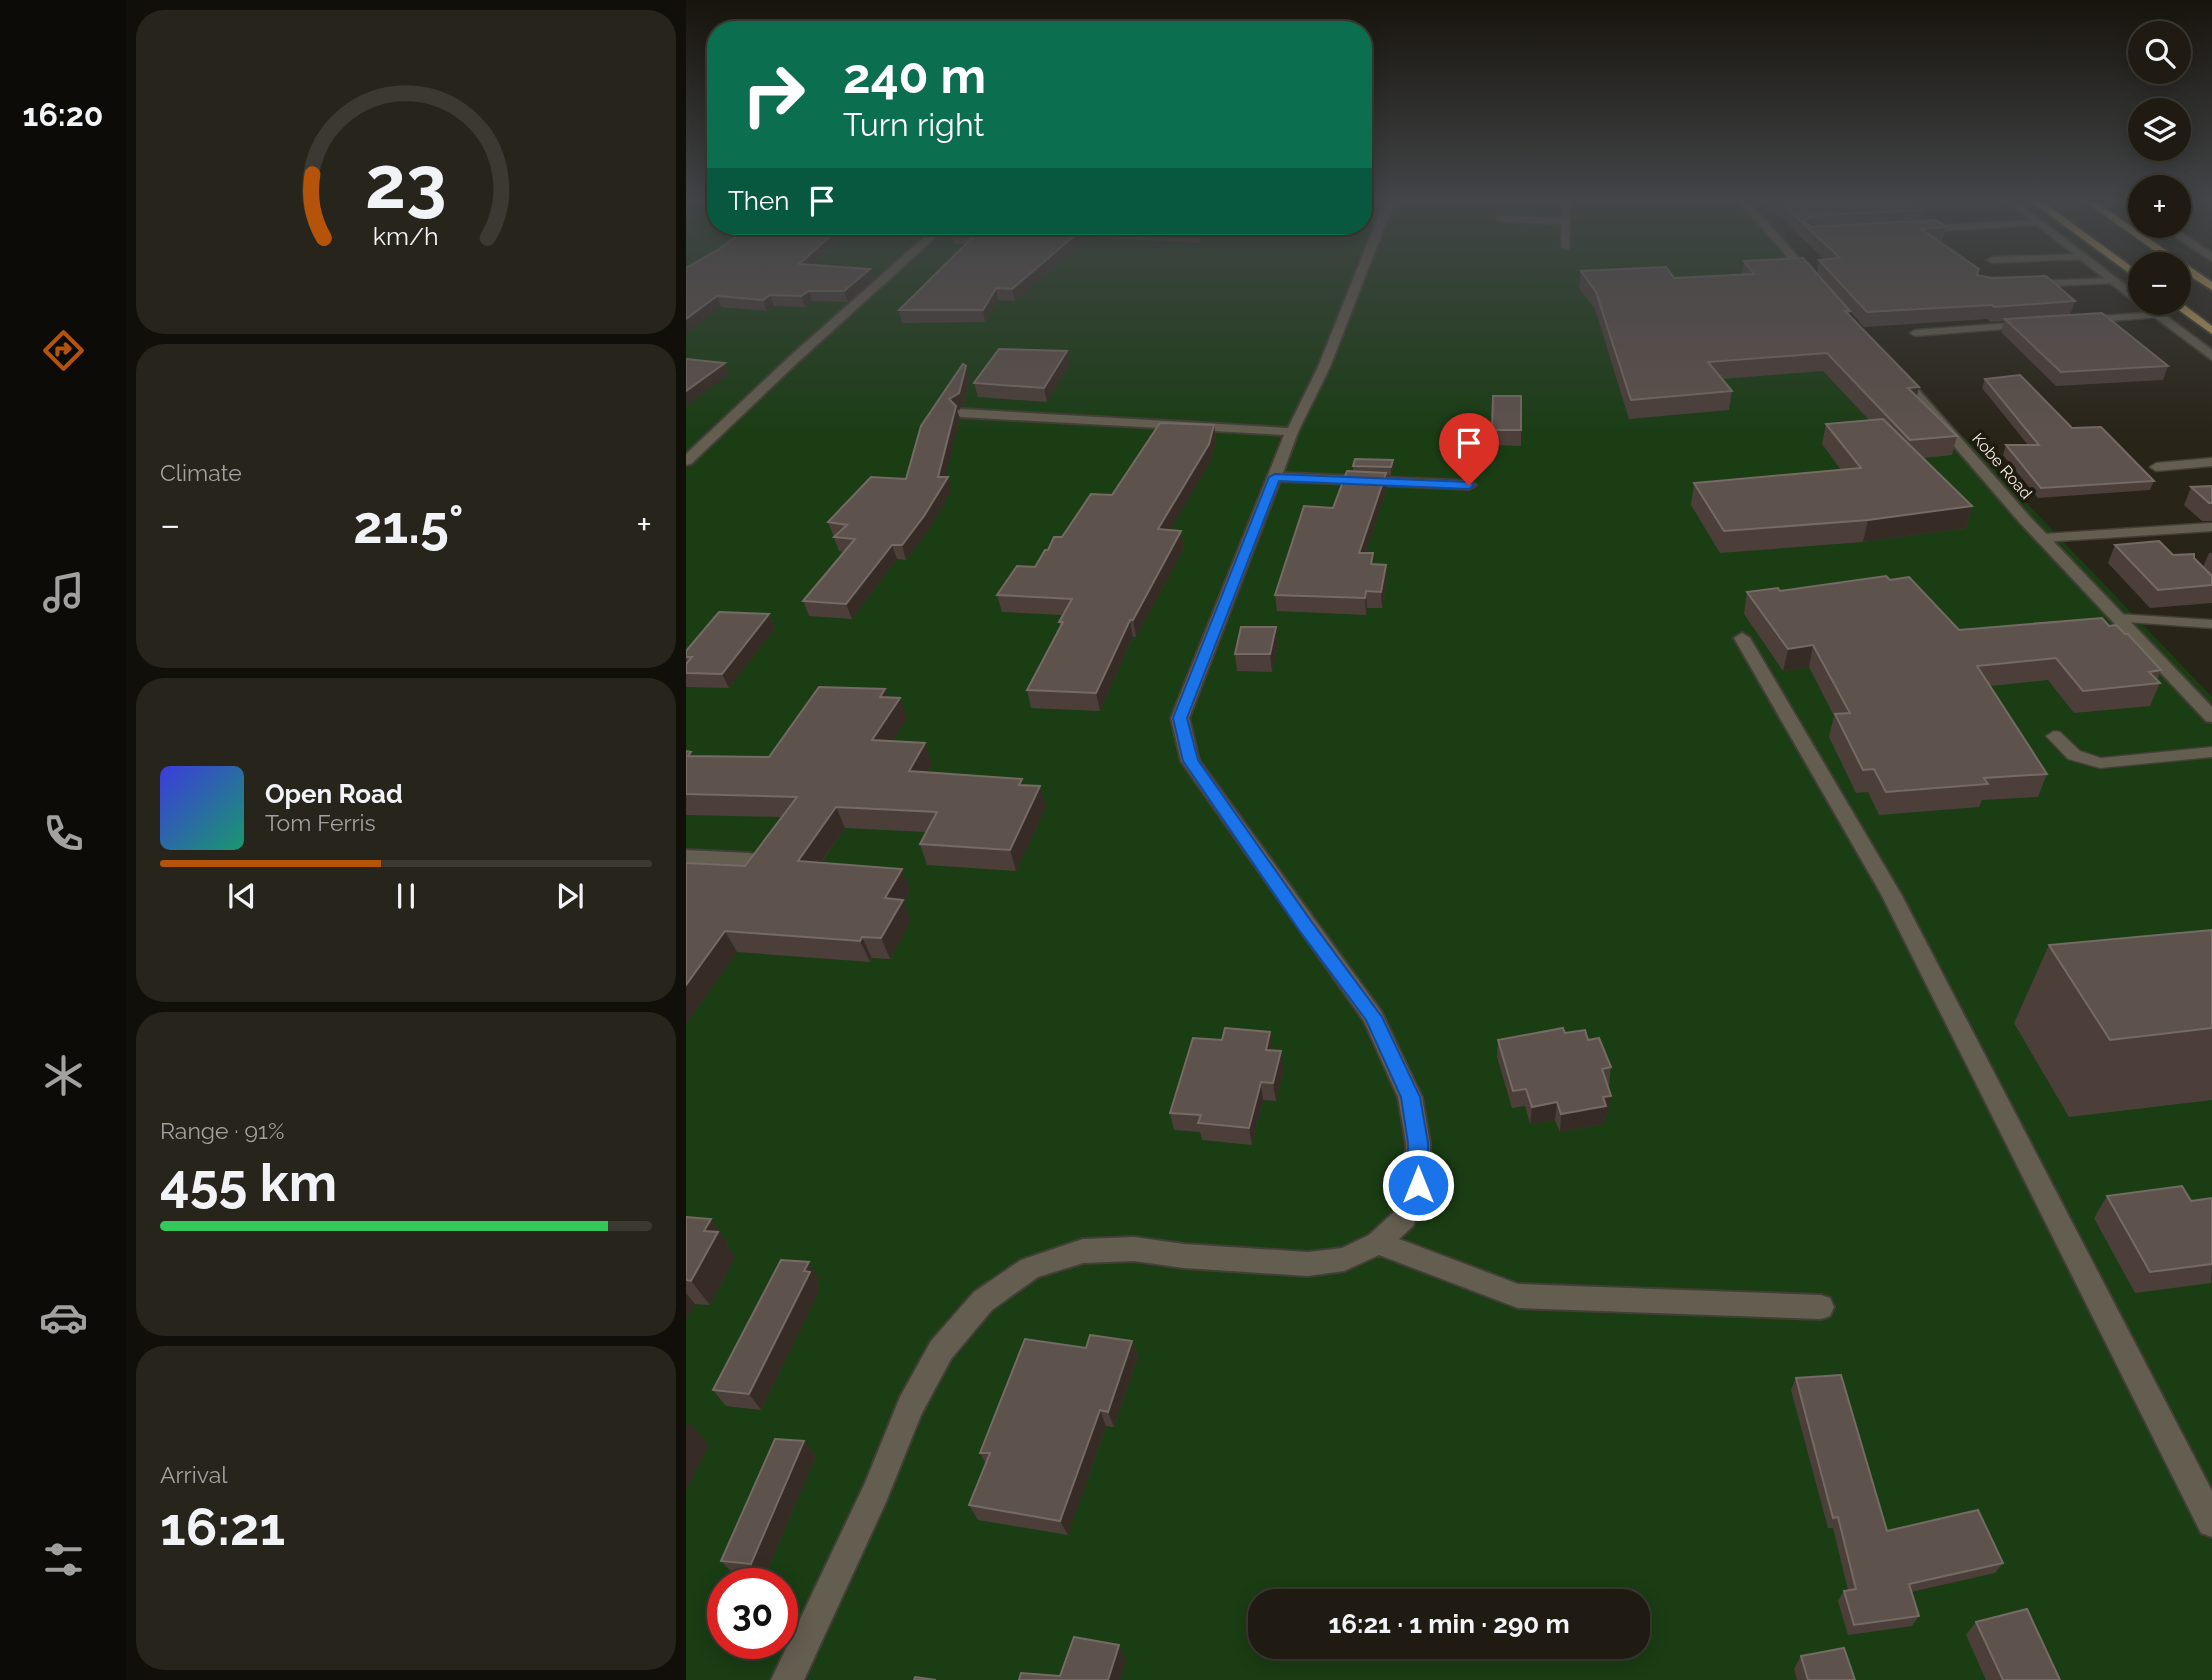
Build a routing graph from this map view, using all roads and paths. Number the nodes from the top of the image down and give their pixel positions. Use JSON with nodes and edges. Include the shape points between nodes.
{"nodes":[{"id":1,"x":882,"y":280,"type":"edge"},
{"id":2,"x":1358,"y":280,"type":"edge"},
{"id":3,"x":1813,"y":280,"type":"edge"},
{"id":4,"x":2033,"y":280,"type":"edge"},
{"id":5,"x":2114,"y":281,"type":"joint"},
{"id":6,"x":1815,"y":283,"type":"edge"},
{"id":7,"x":2037,"y":284,"type":"junction"},
{"id":8,"x":2014,"y":285,"type":"edge"},
{"id":9,"x":2128,"y":292,"type":"edge"},
{"id":10,"x":2157,"y":315,"type":"joint"},
{"id":11,"x":2190,"y":315,"type":"edge"},
{"id":12,"x":2072,"y":321,"type":"edge"},
{"id":13,"x":2032,"y":324,"type":"edge"},
{"id":14,"x":2212,"y":331,"type":"edge"},
{"id":15,"x":1915,"y":333,"type":"dead end"},
{"id":16,"x":2212,"y":356,"type":"edge"},
{"id":17,"x":1895,"y":371,"type":"edge"},
{"id":18,"x":961,"y":413,"type":"dead end"},
{"id":19,"x":1292,"y":432,"type":"junction"},
{"id":20,"x":686,"y":461,"type":"edge"},
{"id":21,"x":2212,"y":462,"type":"edge"},
{"id":22,"x":2156,"y":467,"type":"dead end"},
{"id":23,"x":1275,"y":477,"type":"junction"},
{"id":24,"x":1469,"y":485,"type":"dead end"},
{"id":25,"x":2212,"y":527,"type":"edge"},
{"id":26,"x":2043,"y":538,"type":"junction"},
{"id":27,"x":2118,"y":618,"type":"junction"},
{"id":28,"x":2212,"y":624,"type":"edge"},
{"id":29,"x":1742,"y":638,"type":"dead end"},
{"id":30,"x":2212,"y":717,"type":"edge"},
{"id":31,"x":2054,"y":736,"type":"dead end"},
{"id":32,"x":2212,"y":752,"type":"edge"},
{"id":33,"x":686,"y":857,"type":"edge"},
{"id":34,"x":749,"y":860,"type":"edge"},
{"id":35,"x":1378,"y":1243,"type":"junction"},
{"id":36,"x":1821,"y":1307,"type":"dead end"},
{"id":37,"x":2212,"y":1522,"type":"edge"},
{"id":38,"x":787,"y":1680,"type":"edge"}],
"edges":[{"from":1,"to":20,"type":"street"},
{"from":2,"to":19,"type":"street"},
{"from":3,"to":6,"type":"street"},
{"from":4,"to":7,"type":"lane"},
{"from":5,"to":7,"type":"lane"},
{"from":5,"to":9,"type":"street"},
{"from":7,"to":8,"type":"lane"},
{"from":10,"to":12,"type":"lane"},
{"from":10,"to":16,"type":"street"},
{"from":11,"to":14,"type":"highway"},
{"from":13,"to":15,"type":"lane"},
{"from":17,"to":26,"type":"street","name":"Kobe Road"},
{"from":18,"to":19,"type":"street"},
{"from":19,"to":23,"type":"street"},
{"from":21,"to":22,"type":"lane"},
{"from":23,"to":24,"type":"street"},
{"from":23,"to":35,"type":"street","via":[[1180,718],[1190,761],[1373,1017],[1410,1097],[1418,1143],[1418,1185],[1404,1218]]},
{"from":25,"to":26,"type":"lane"},
{"from":26,"to":27,"type":"street","name":"Kobe Road"},
{"from":27,"to":28,"type":"lane"},
{"from":27,"to":30,"type":"street","name":"Kobe Road"},
{"from":29,"to":37,"type":"street","via":[[1891,894]]},
{"from":31,"to":32,"type":"lane","via":[[2074,755],[2100,763]]},
{"from":33,"to":34,"type":"street"},
{"from":35,"to":36,"type":"street","via":[[1518,1296]]},
{"from":35,"to":38,"type":"street","via":[[1344,1259],[1308,1264],[1134,1249],[1083,1251],[1030,1268],[983,1301],[942,1350],[910,1407],[876,1492]]}]}
